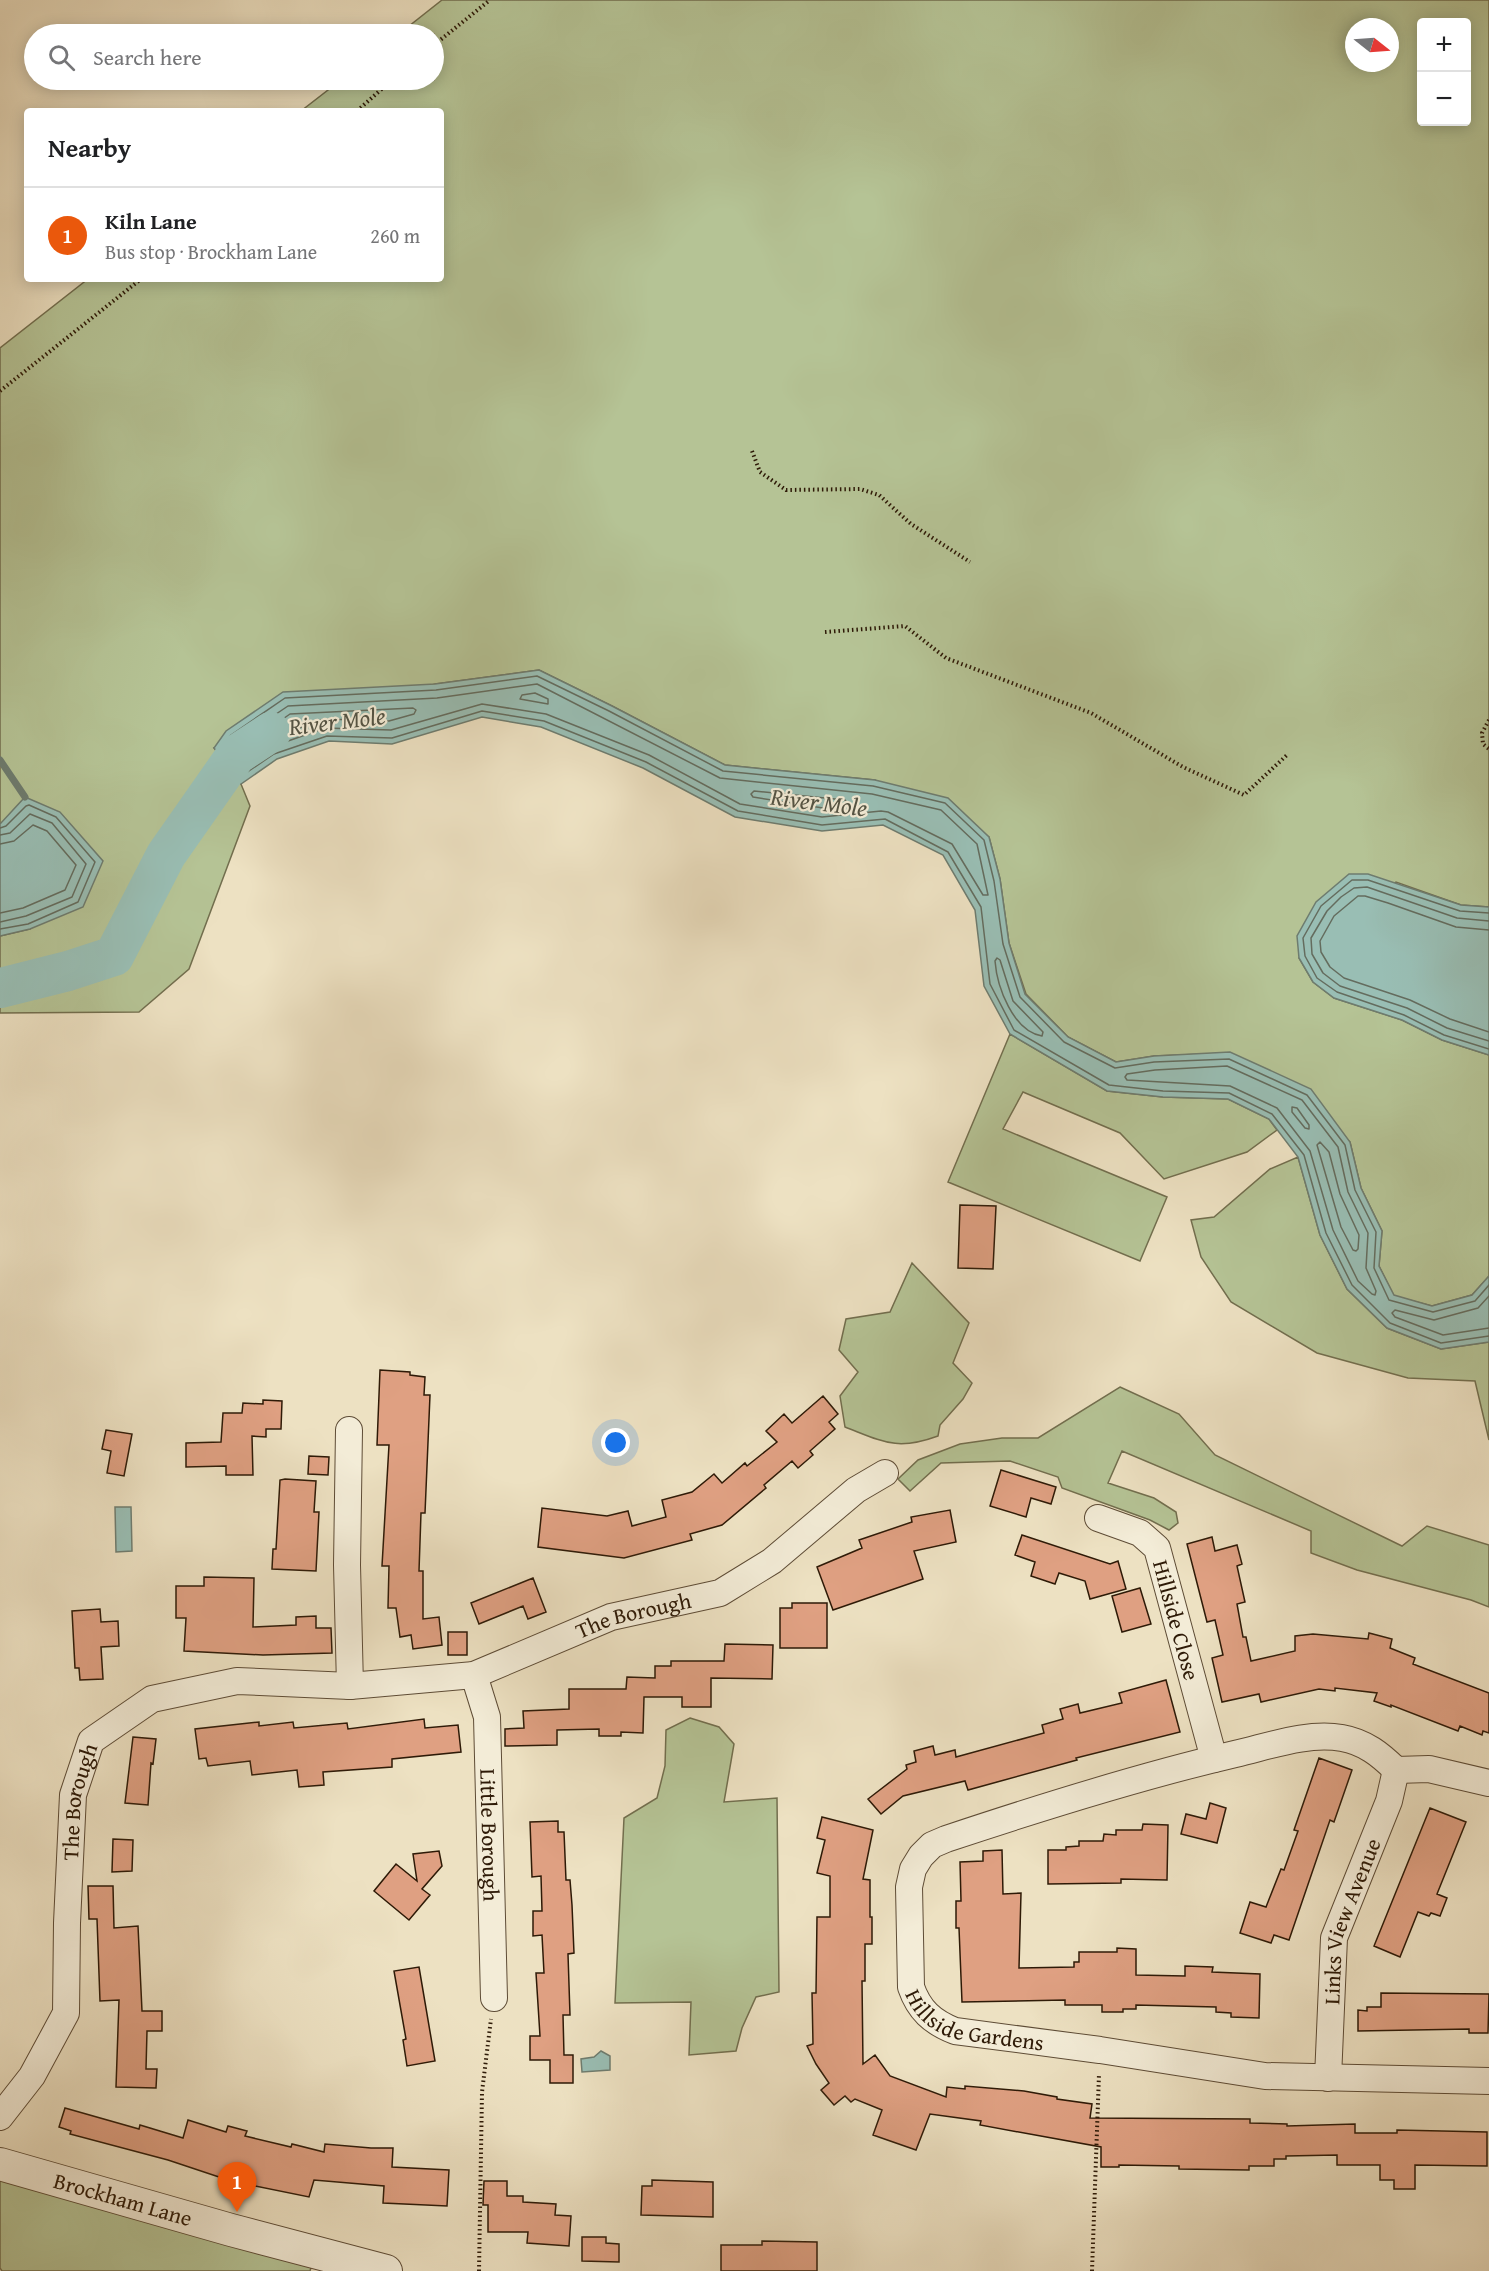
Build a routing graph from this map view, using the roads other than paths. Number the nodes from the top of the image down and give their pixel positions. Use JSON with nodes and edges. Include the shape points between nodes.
{"nodes":[{"id":1,"x":349,"y":1430,"type":"dead end"},
{"id":2,"x":885,"y":1473,"type":"dead end"},
{"id":3,"x":1098,"y":1518,"type":"dead end"},
{"id":4,"x":474,"y":1675,"type":"junction"},
{"id":5,"x":350,"y":1686,"type":"junction"},
{"id":6,"x":1214,"y":1759,"type":"junction"},
{"id":7,"x":1396,"y":1770,"type":"junction"},
{"id":8,"x":1489,"y":1783,"type":"edge"},
{"id":9,"x":494,"y":1998,"type":"road end"},
{"id":10,"x":1328,"y":2078,"type":"junction"},
{"id":11,"x":1489,"y":2081,"type":"edge"},
{"id":12,"x":0,"y":2117,"type":"edge"},
{"id":13,"x":0,"y":2164,"type":"edge"},
{"id":14,"x":376,"y":2270,"type":"edge"}],
"edges":[{"from":1,"to":5,"type":"street"},
{"from":2,"to":4,"type":"street","name":"The Borough","via":[[856,1490],[772,1561],[720,1593],[611,1617]]},
{"from":3,"to":6,"type":"street","name":"Hillside Close","via":[[1140,1533],[1157,1548]]},
{"from":4,"to":5,"type":"street","name":"The Borough"},
{"from":4,"to":9,"type":"street","name":"Little Borough","via":[[487,1717]]},
{"from":5,"to":12,"type":"street","name":"The Borough","via":[[237,1680],[152,1699],[91,1741],[73,1795],[66,2013],[32,2076]]},
{"from":6,"to":7,"type":"street","name":"Hillside Gardens","via":[[1305,1737],[1343,1738],[1375,1750]]},
{"from":6,"to":10,"type":"street","name":"Hillside Gardens","via":[[1076,1796],[932,1845],[913,1869],[909,1887],[911,1987],[916,2002],[939,2025],[955,2031],[1265,2076]]},
{"from":7,"to":8,"type":"street","via":[[1429,1769]]},
{"from":7,"to":10,"type":"street","name":"Links View Avenue","via":[[1389,1801],[1334,1938]]},
{"from":10,"to":11,"type":"street","name":"Hillside Gardens"},
{"from":13,"to":14,"type":"street","name":"Brockham Lane"}]}
